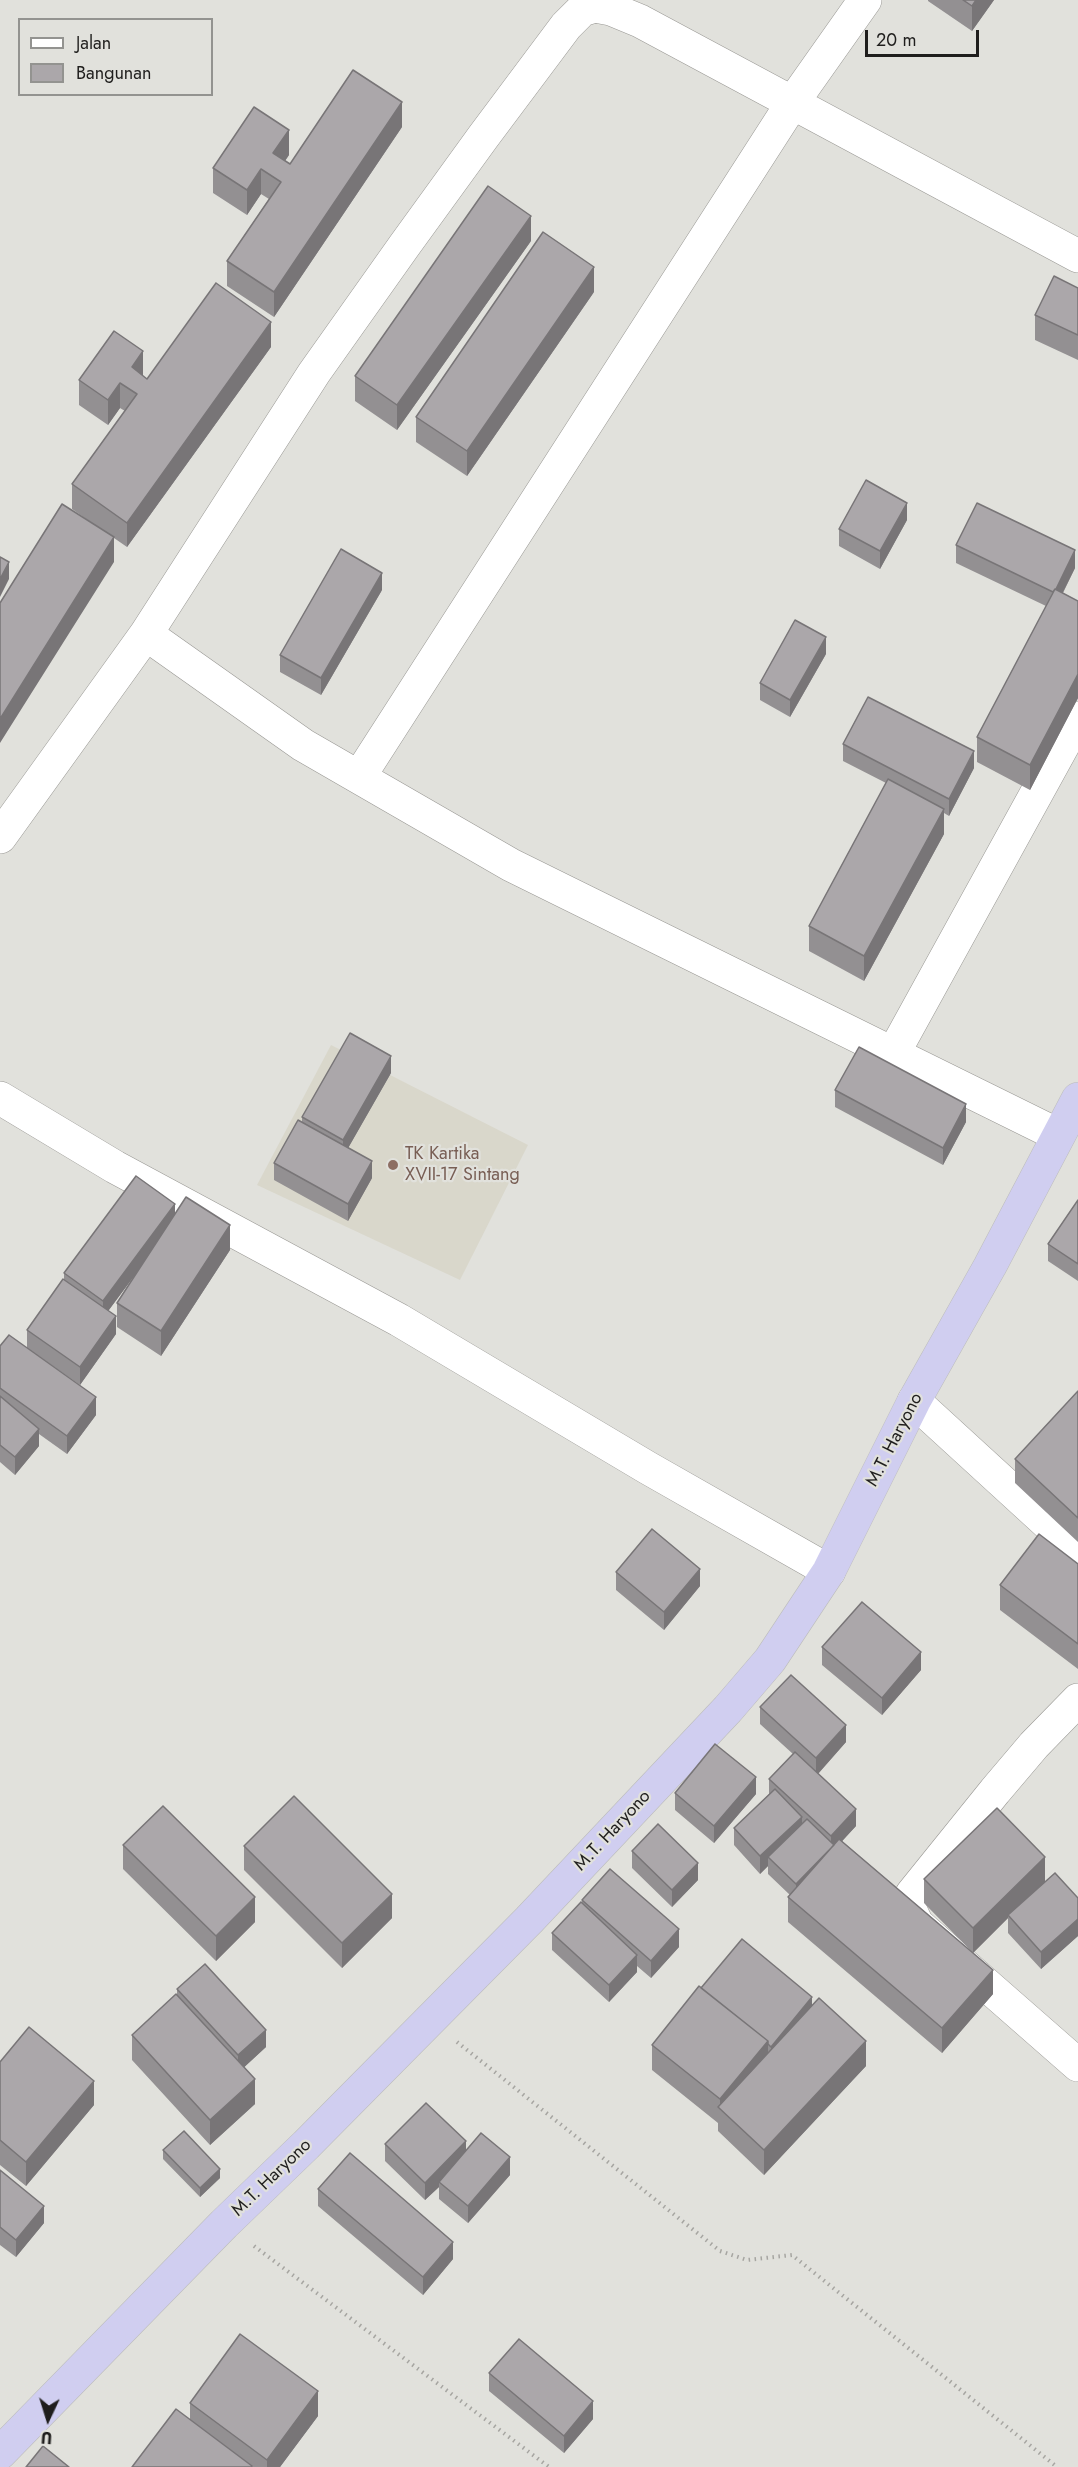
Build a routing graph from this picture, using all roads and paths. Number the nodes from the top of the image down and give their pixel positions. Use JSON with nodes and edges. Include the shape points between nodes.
{"nodes":[{"id":1,"x":865,"y":0,"type":"edge"},
{"id":2,"x":793,"y":102,"type":"junction"},
{"id":3,"x":1078,"y":256,"type":"edge"},
{"id":4,"x":146,"y":634,"type":"junction"},
{"id":5,"x":1078,"y":718,"type":"edge"},
{"id":6,"x":359,"y":777,"type":"junction"},
{"id":7,"x":0,"y":837,"type":"edge"},
{"id":8,"x":894,"y":1054,"type":"junction"},
{"id":9,"x":0,"y":1098,"type":"edge"},
{"id":10,"x":1078,"y":1099,"type":"edge"},
{"id":11,"x":1058,"y":1134,"type":"junction"},
{"id":12,"x":914,"y":1401,"type":"junction"},
{"id":13,"x":1078,"y":1551,"type":"edge"},
{"id":14,"x":830,"y":1571,"type":"junction"},
{"id":15,"x":1078,"y":1700,"type":"edge"},
{"id":16,"x":430,"y":2021,"type":"junction"},
{"id":17,"x":1078,"y":2065,"type":"edge"},
{"id":18,"x":224,"y":2224,"type":"junction"},
{"id":19,"x":0,"y":2453,"type":"edge"},
{"id":20,"x":549,"y":2467,"type":"edge"},
{"id":21,"x":1057,"y":2467,"type":"edge"}],
"edges":[{"from":1,"to":2,"type":"street"},
{"from":2,"to":3,"type":"street"},
{"from":2,"to":4,"type":"street","via":[[640,21],[611,9],[595,6],[582,10],[490,128],[346,328]]},
{"from":2,"to":6,"type":"street"},
{"from":4,"to":6,"type":"street","via":[[303,745]]},
{"from":4,"to":7,"type":"street"},
{"from":5,"to":8,"type":"street"},
{"from":6,"to":8,"type":"street","via":[[511,865]]},
{"from":8,"to":11,"type":"street"},
{"from":9,"to":14,"type":"street","via":[[115,1167],[399,1320]]},
{"from":10,"to":11,"type":"highway","name":"M.T. Haryono"},
{"from":11,"to":12,"type":"highway","name":"M.T. Haryono"},
{"from":12,"to":13,"type":"street"},
{"from":12,"to":14,"type":"highway","name":"M.T. Haryono"},
{"from":14,"to":16,"type":"highway","name":"M.T. Haryono","via":[[770,1660],[728,1709]]},
{"from":15,"to":17,"type":"street","via":[[995,1791],[912,1894],[908,1905],[917,1924]]},
{"from":16,"to":18,"type":"highway","name":"M.T. Haryono"},
{"from":16,"to":21,"type":"path","via":[[720,2251],[747,2260],[792,2255]]},
{"from":18,"to":19,"type":"highway","name":"M.T. Haryono"},
{"from":18,"to":20,"type":"path"}]}
